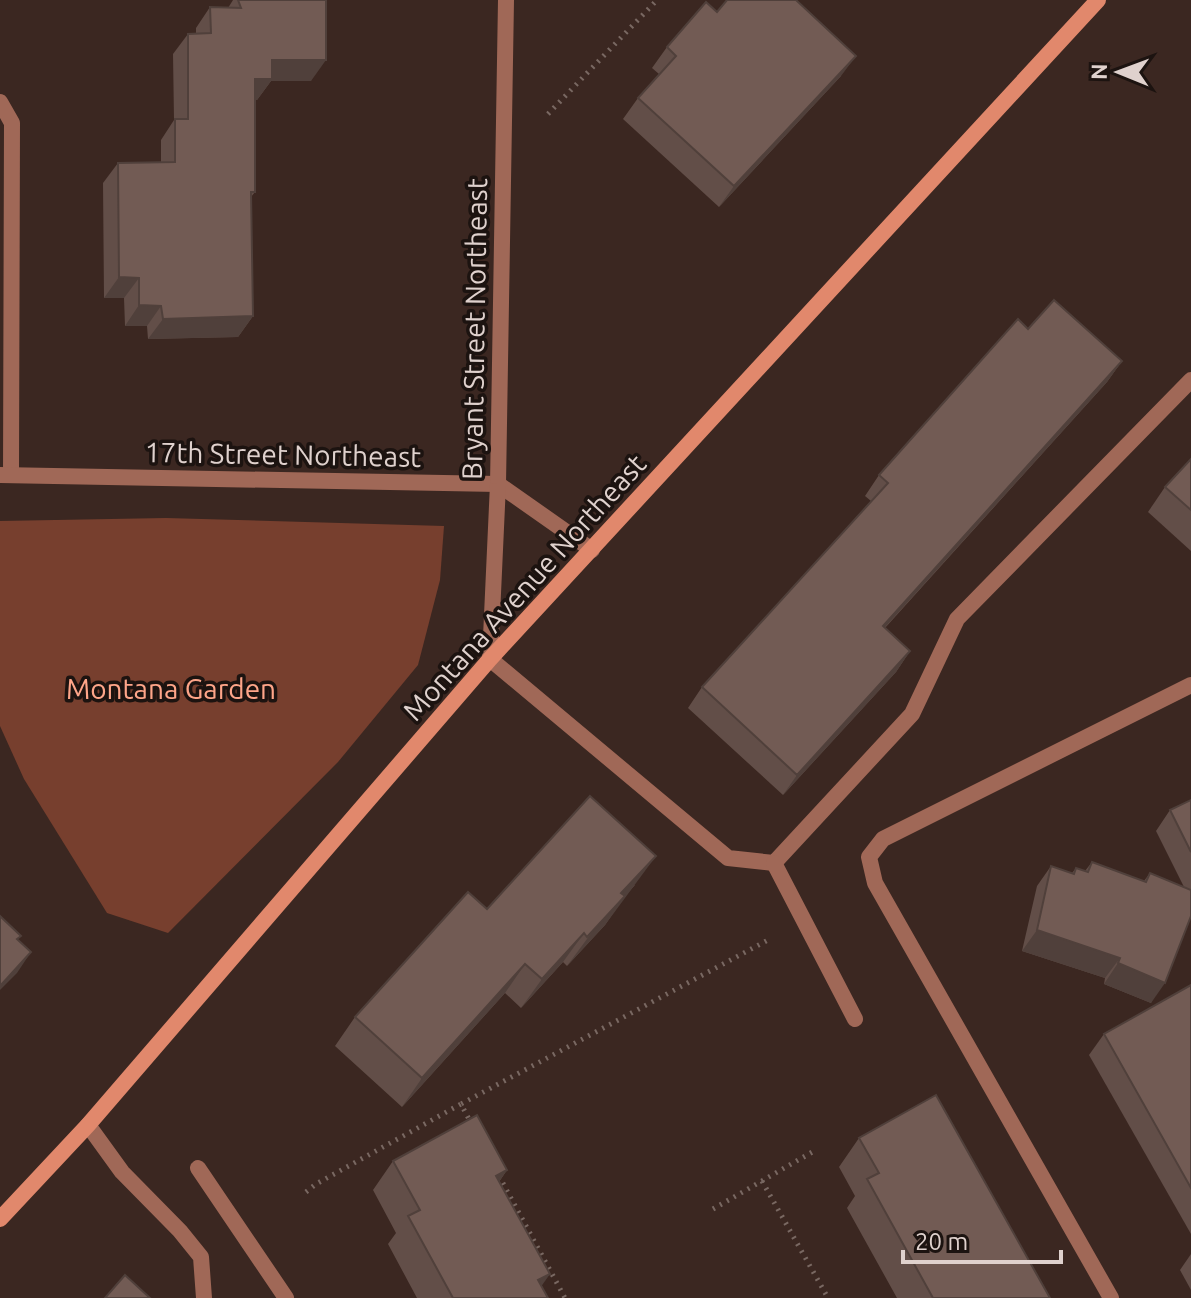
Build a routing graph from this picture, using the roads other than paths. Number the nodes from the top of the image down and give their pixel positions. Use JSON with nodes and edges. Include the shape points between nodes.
{"nodes":[{"id":1,"x":506,"y":0,"type":"edge"},
{"id":2,"x":1098,"y":0,"type":"edge"},
{"id":3,"x":0,"y":102,"type":"edge"},
{"id":4,"x":1191,"y":380,"type":"edge"},
{"id":5,"x":6,"y":475,"type":"edge"},
{"id":6,"x":498,"y":484,"type":"junction"},
{"id":7,"x":592,"y":550,"type":"junction"},
{"id":8,"x":490,"y":659,"type":"junction"},
{"id":9,"x":1191,"y":685,"type":"edge"},
{"id":10,"x":774,"y":863,"type":"junction"},
{"id":11,"x":855,"y":1019,"type":"dead end"},
{"id":12,"x":88,"y":1125,"type":"junction"},
{"id":13,"x":198,"y":1168,"type":"dead end"},
{"id":14,"x":0,"y":1219,"type":"edge"},
{"id":15,"x":204,"y":1298,"type":"edge"},
{"id":16,"x":286,"y":1298,"type":"edge"},
{"id":17,"x":1111,"y":1298,"type":"edge"}],
"edges":[{"from":1,"to":6,"type":"street","name":"Bryant Street Northeast"},
{"from":2,"to":7,"type":"main road","name":"Montana Avenue Northeast"},
{"from":3,"to":5,"type":"street","via":[[12,123]]},
{"from":4,"to":10,"type":"street","via":[[957,619],[912,714]]},
{"from":5,"to":6,"type":"street","name":"17th Street Northeast"},
{"from":6,"to":7,"type":"street"},
{"from":6,"to":8,"type":"street","name":"Bryant Street Northeast"},
{"from":7,"to":8,"type":"main road","name":"Montana Avenue Northeast"},
{"from":8,"to":10,"type":"street","via":[[728,858]]},
{"from":8,"to":12,"type":"main road","name":"Montana Avenue Northeast"},
{"from":9,"to":17,"type":"street","via":[[883,839],[869,857],[875,883]]},
{"from":10,"to":11,"type":"street"},
{"from":12,"to":14,"type":"main road","name":"Montana Avenue Northeast"},
{"from":12,"to":15,"type":"street","via":[[122,1172],[201,1257]]},
{"from":13,"to":16,"type":"street"}]}
